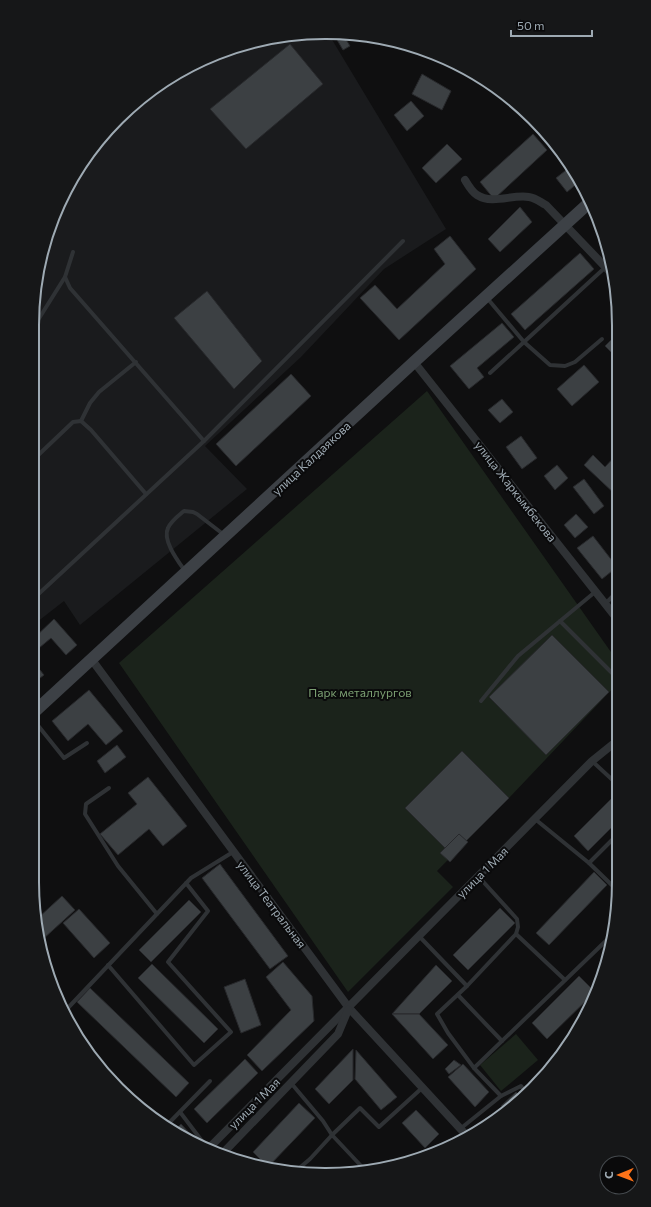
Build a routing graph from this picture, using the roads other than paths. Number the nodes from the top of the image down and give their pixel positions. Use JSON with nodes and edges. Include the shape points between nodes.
{"nodes":[{"id":1,"x":465,"y":180,"type":"dead end"},
{"id":2,"x":585,"y":206,"type":"edge"},
{"id":3,"x":565,"y":226,"type":"junction"},
{"id":4,"x":403,"y":241,"type":"dead end"},
{"id":5,"x":73,"y":252,"type":"dead end"},
{"id":6,"x":604,"y":262,"type":"edge"},
{"id":7,"x":605,"y":267,"type":"edge"},
{"id":8,"x":65,"y":277,"type":"junction"},
{"id":9,"x":486,"y":297,"type":"junction"},
{"id":10,"x":39,"y":318,"type":"edge"},
{"id":11,"x":602,"y":340,"type":"dead end"},
{"id":12,"x":524,"y":342,"type":"junction"},
{"id":13,"x":136,"y":362,"type":"junction"},
{"id":14,"x":414,"y":362,"type":"junction"},
{"id":15,"x":490,"y":373,"type":"dead end"},
{"id":16,"x":81,"y":422,"type":"junction"},
{"id":17,"x":204,"y":441,"type":"junction"},
{"id":18,"x":39,"y":454,"type":"edge"},
{"id":19,"x":146,"y":494,"type":"junction"},
{"id":20,"x":226,"y":536,"type":"junction"},
{"id":21,"x":186,"y":573,"type":"junction"},
{"id":22,"x":596,"y":592,"type":"junction"},
{"id":23,"x":39,"y":593,"type":"edge"},
{"id":24,"x":612,"y":597,"type":"edge"},
{"id":25,"x":604,"y":604,"type":"junction"},
{"id":26,"x":612,"y":613,"type":"edge"},
{"id":27,"x":560,"y":621,"type":"junction"},
{"id":28,"x":92,"y":660,"type":"junction"},
{"id":29,"x":612,"y":673,"type":"edge"},
{"id":30,"x":481,"y":702,"type":"dead end"},
{"id":31,"x":39,"y":708,"type":"edge"},
{"id":32,"x":39,"y":727,"type":"edge"},
{"id":33,"x":87,"y":744,"type":"dead end"},
{"id":34,"x":612,"y":745,"type":"edge"},
{"id":35,"x":592,"y":761,"type":"junction"},
{"id":36,"x":612,"y":779,"type":"edge"},
{"id":37,"x":110,"y":788,"type":"dead end"},
{"id":38,"x":535,"y":818,"type":"junction"},
{"id":39,"x":612,"y":840,"type":"edge"},
{"id":40,"x":233,"y":852,"type":"junction"},
{"id":41,"x":589,"y":863,"type":"junction"},
{"id":42,"x":478,"y":876,"type":"junction"},
{"id":43,"x":186,"y":883,"type":"junction"},
{"id":44,"x":612,"y":885,"type":"edge"},
{"id":45,"x":157,"y":914,"type":"junction"},
{"id":46,"x":516,"y":934,"type":"junction"},
{"id":47,"x":418,"y":935,"type":"junction"},
{"id":48,"x":605,"y":942,"type":"edge"},
{"id":49,"x":108,"y":965,"type":"junction"},
{"id":50,"x":565,"y":980,"type":"junction"},
{"id":51,"x":467,"y":986,"type":"junction"},
{"id":52,"x":458,"y":995,"type":"junction"},
{"id":53,"x":69,"y":1007,"type":"edge"},
{"id":54,"x":349,"y":1008,"type":"junction"},
{"id":55,"x":502,"y":1041,"type":"junction"},
{"id":56,"x":474,"y":1068,"type":"junction"},
{"id":57,"x":210,"y":1082,"type":"dead end"},
{"id":58,"x":291,"y":1083,"type":"junction"},
{"id":59,"x":422,"y":1088,"type":"junction"},
{"id":60,"x":523,"y":1089,"type":"edge"},
{"id":61,"x":501,"y":1096,"type":"junction"},
{"id":62,"x":180,"y":1112,"type":"junction"},
{"id":63,"x":170,"y":1122,"type":"edge"},
{"id":64,"x":460,"y":1128,"type":"junction"},
{"id":65,"x":464,"y":1132,"type":"edge"},
{"id":66,"x":332,"y":1135,"type":"junction"},
{"id":67,"x":200,"y":1139,"type":"edge"},
{"id":68,"x":213,"y":1144,"type":"edge"},
{"id":69,"x":226,"y":1150,"type":"edge"},
{"id":70,"x":361,"y":1166,"type":"edge"},
{"id":71,"x":301,"y":1167,"type":"edge"}],
"edges":[{"from":1,"to":3,"type":"street","via":[[475,194],[484,198],[492,200],[523,196],[536,199],[546,205]]},
{"from":2,"to":3,"type":"street","name":"улица Калдаякова"},
{"from":3,"to":6,"type":"street"},
{"from":3,"to":9,"type":"street","name":"улица Калдаякова"},
{"from":4,"to":17,"type":"lane"},
{"from":5,"to":8,"type":"lane"},
{"from":7,"to":12,"type":"lane"},
{"from":8,"to":10,"type":"lane"},
{"from":8,"to":13,"type":"lane","via":[[70,288]]},
{"from":9,"to":12,"type":"lane"},
{"from":9,"to":14,"type":"street","name":"улица Калдаякова"},
{"from":11,"to":12,"type":"lane","via":[[575,362],[565,366],[550,365]]},
{"from":12,"to":15,"type":"lane"},
{"from":13,"to":16,"type":"lane","via":[[99,392],[90,403]]},
{"from":13,"to":17,"type":"lane"},
{"from":14,"to":20,"type":"street","name":"улица Калдаякова"},
{"from":14,"to":22,"type":"street","name":"улица Жаркымбекова"},
{"from":16,"to":18,"type":"lane","via":[[73,422]]},
{"from":16,"to":19,"type":"lane","via":[[91,430]]},
{"from":17,"to":19,"type":"lane"},
{"from":19,"to":23,"type":"lane"},
{"from":20,"to":21,"type":"street","name":"улица Калдаякова"},
{"from":20,"to":21,"type":"lane","via":[[192,512],[184,512],[170,524],[167,528],[167,542]]},
{"from":21,"to":28,"type":"street","name":"улица Калдаякова"},
{"from":22,"to":25,"type":"street","name":"улица Жаркымбекова"},
{"from":22,"to":27,"type":"lane"},
{"from":24,"to":25,"type":"lane"},
{"from":25,"to":26,"type":"street","name":"улица Жаркымбекова"},
{"from":27,"to":29,"type":"lane"},
{"from":27,"to":30,"type":"lane","via":[[518,656]]},
{"from":28,"to":31,"type":"street","name":"улица Калдаякова"},
{"from":28,"to":40,"type":"street","name":"улица Театральная"},
{"from":32,"to":33,"type":"lane","via":[[64,758]]},
{"from":34,"to":35,"type":"street","name":"улица 1 Мая"},
{"from":35,"to":36,"type":"lane"},
{"from":35,"to":38,"type":"street","name":"улица 1 Мая"},
{"from":37,"to":45,"type":"lane","via":[[86,804],[85,814],[118,866]]},
{"from":38,"to":41,"type":"lane"},
{"from":38,"to":42,"type":"street","name":"улица 1 Мая"},
{"from":39,"to":41,"type":"lane"},
{"from":40,"to":43,"type":"lane"},
{"from":40,"to":54,"type":"street","name":"улица Театральная"},
{"from":41,"to":44,"type":"lane"},
{"from":42,"to":46,"type":"lane","via":[[517,919]]},
{"from":42,"to":47,"type":"street","name":"улица 1 Мая"},
{"from":43,"to":45,"type":"lane"},
{"from":43,"to":49,"type":"lane","via":[[208,911],[168,962],[231,1032],[194,1065]]},
{"from":45,"to":49,"type":"lane"},
{"from":46,"to":50,"type":"lane"},
{"from":46,"to":51,"type":"lane"},
{"from":47,"to":51,"type":"lane"},
{"from":47,"to":54,"type":"street","name":"улица 1 Мая"},
{"from":48,"to":50,"type":"lane"},
{"from":49,"to":53,"type":"lane"},
{"from":50,"to":55,"type":"lane"},
{"from":51,"to":52,"type":"lane"},
{"from":52,"to":55,"type":"lane"},
{"from":52,"to":56,"type":"lane","via":[[437,1014]]},
{"from":54,"to":58,"type":"street","name":"улица 1 Мая","via":[[338,1034]]},
{"from":54,"to":59,"type":"street","name":"улица Театральная"},
{"from":54,"to":68,"type":"street","name":"улица 1 Мая"},
{"from":55,"to":56,"type":"lane"},
{"from":56,"to":61,"type":"lane"},
{"from":57,"to":62,"type":"lane"},
{"from":58,"to":66,"type":"lane"},
{"from":58,"to":69,"type":"street","name":"улица 1 Мая"},
{"from":59,"to":64,"type":"street","name":"улица Театральная"},
{"from":59,"to":66,"type":"lane","via":[[379,1127],[360,1108]]},
{"from":60,"to":61,"type":"lane","via":[[521,1086]]},
{"from":61,"to":64,"type":"lane"},
{"from":62,"to":63,"type":"lane"},
{"from":62,"to":67,"type":"lane"},
{"from":64,"to":65,"type":"street","name":"улица Театральная"},
{"from":66,"to":70,"type":"lane"},
{"from":66,"to":71,"type":"lane"}]}
